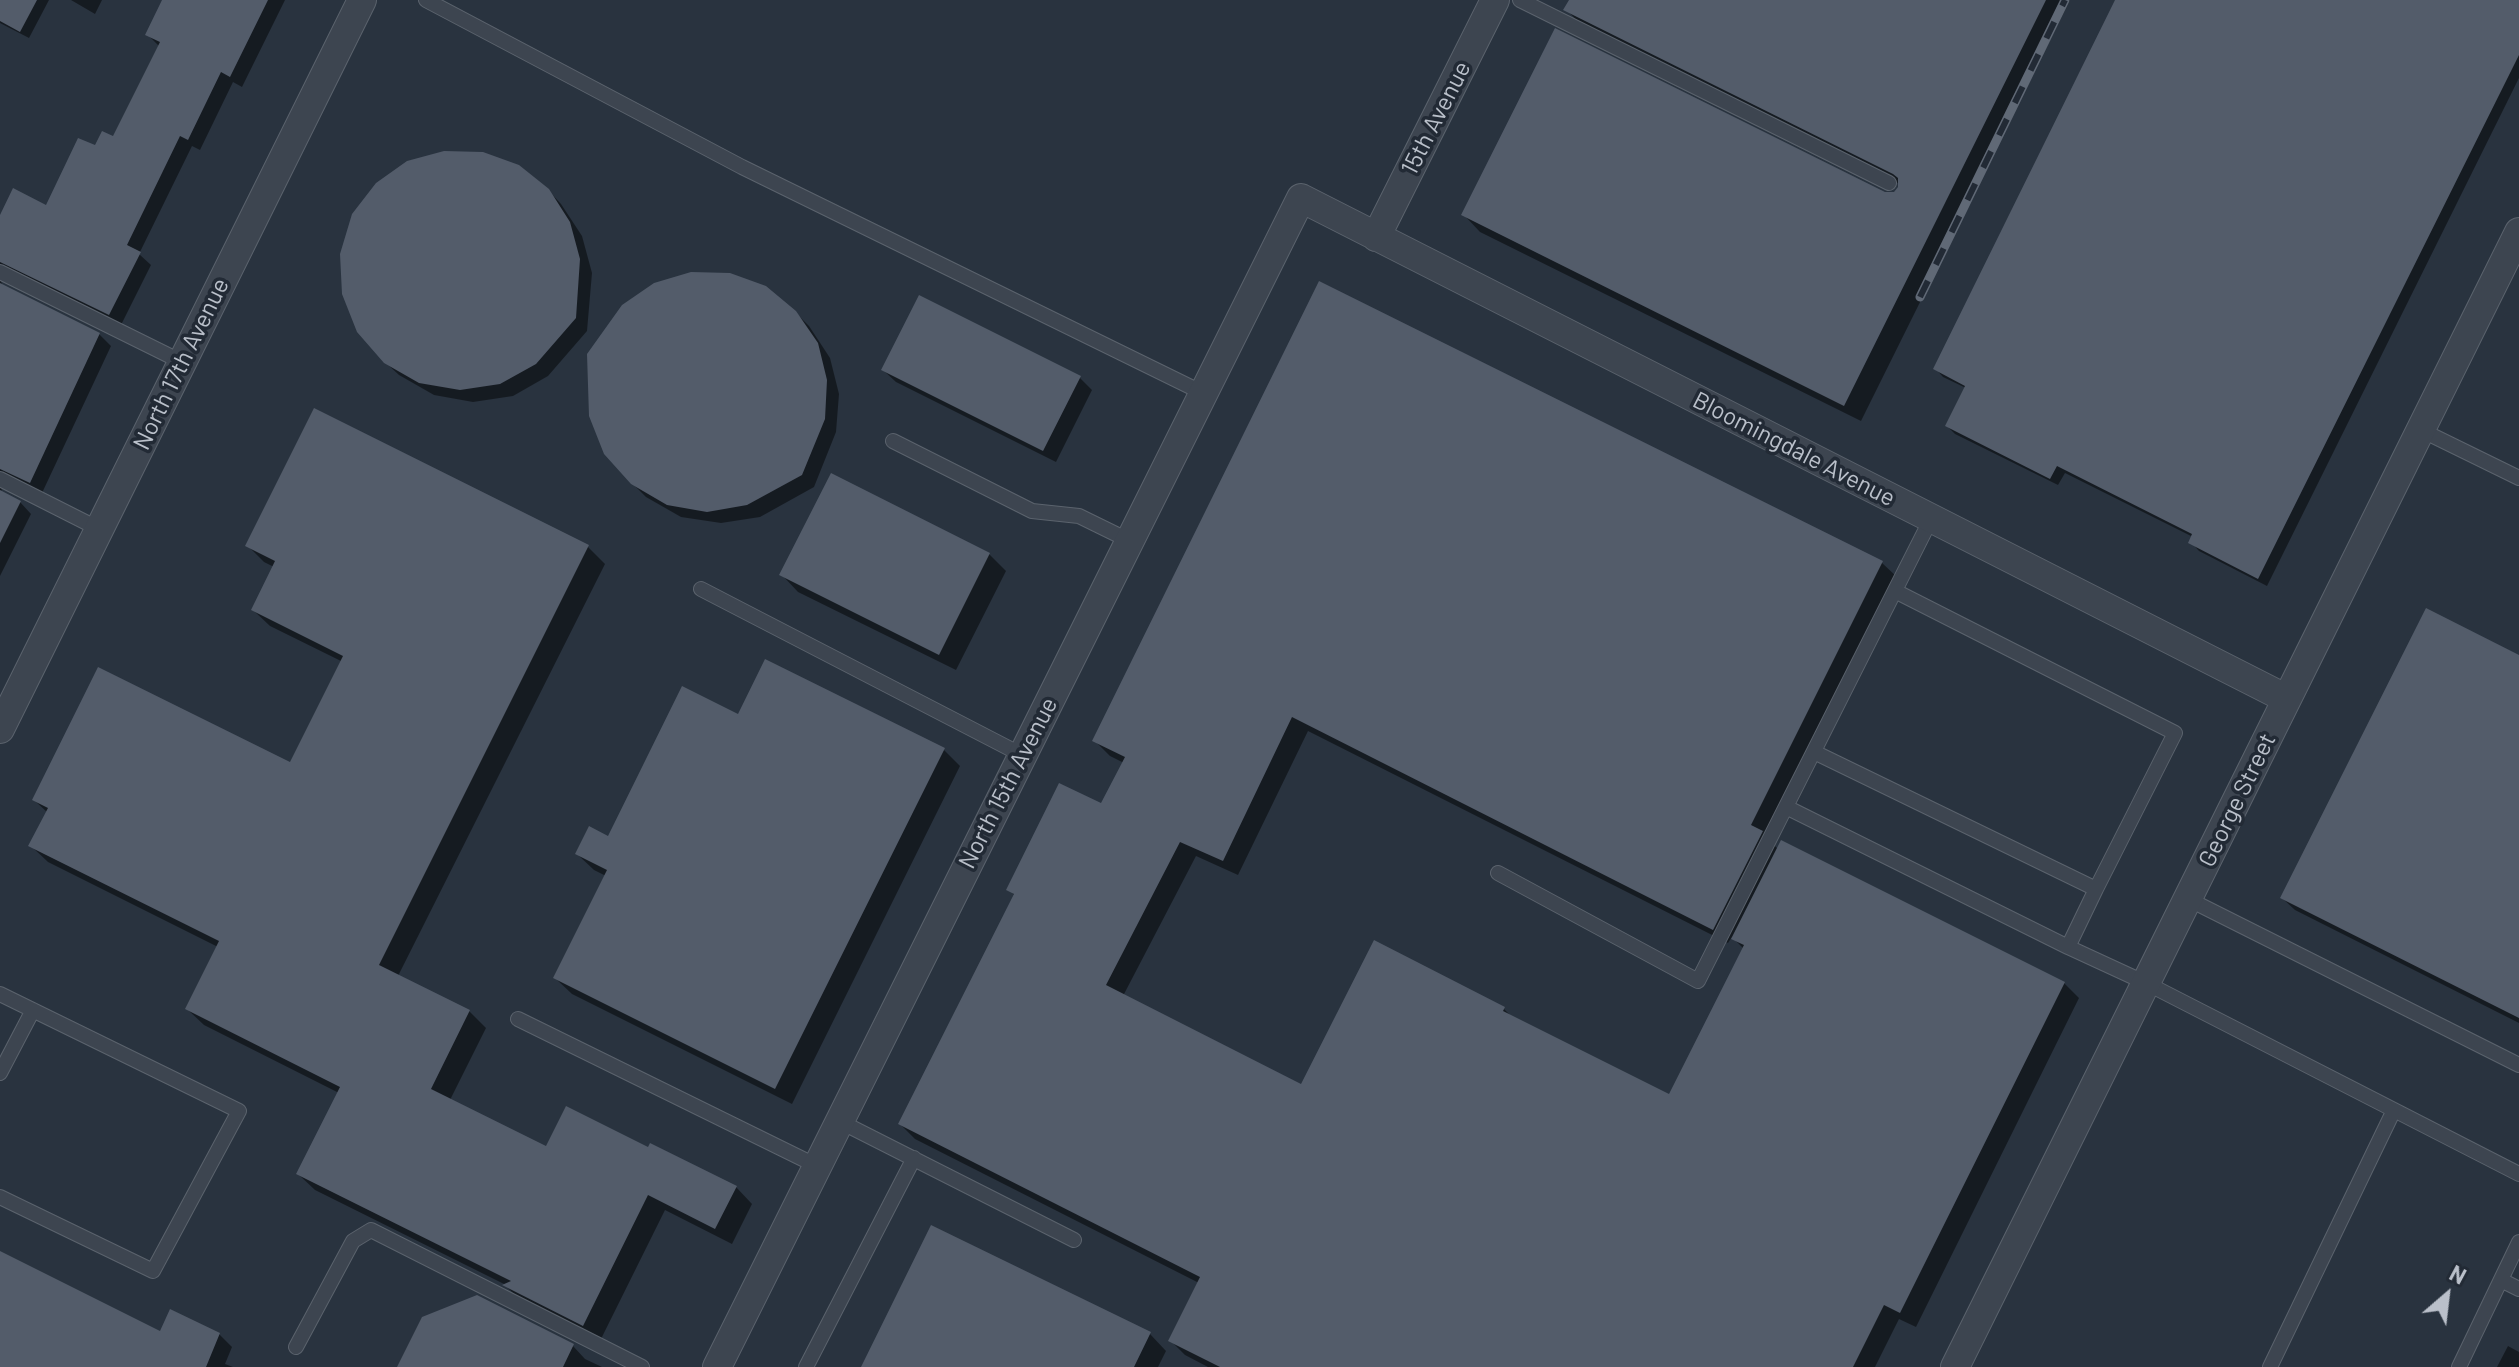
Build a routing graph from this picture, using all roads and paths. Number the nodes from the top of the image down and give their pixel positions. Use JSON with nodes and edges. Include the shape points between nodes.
{"nodes":[{"id":1,"x":362,"y":0,"type":"edge"},
{"id":2,"x":426,"y":0,"type":"edge"},
{"id":3,"x":1495,"y":0,"type":"edge"},
{"id":4,"x":1520,"y":0,"type":"edge"},
{"id":5,"x":1889,"y":183,"type":"dead end"},
{"id":6,"x":1301,"y":198,"type":"joint"},
{"id":7,"x":2519,"y":232,"type":"edge"},
{"id":8,"x":1376,"y":237,"type":"junction"},
{"id":9,"x":0,"y":272,"type":"edge"},
{"id":10,"x":182,"y":362,"type":"junction"},
{"id":11,"x":1203,"y":393,"type":"junction"},
{"id":12,"x":2421,"y":430,"type":"junction"},
{"id":13,"x":893,"y":441,"type":"dead end"},
{"id":14,"x":2519,"y":478,"type":"edge"},
{"id":15,"x":0,"y":479,"type":"edge"},
{"id":16,"x":1931,"y":519,"type":"junction"},
{"id":17,"x":99,"y":529,"type":"junction"},
{"id":18,"x":1130,"y":541,"type":"junction"},
{"id":19,"x":701,"y":589,"type":"dead end"},
{"id":20,"x":1895,"y":591,"type":"junction"},
{"id":21,"x":9,"y":690,"type":"edge"},
{"id":22,"x":2287,"y":699,"type":"junction"},
{"id":23,"x":0,"y":729,"type":"edge"},
{"id":24,"x":1814,"y":752,"type":"junction"},
{"id":25,"x":1022,"y":755,"type":"junction"},
{"id":26,"x":1786,"y":807,"type":"junction"},
{"id":27,"x":1498,"y":873,"type":"dead end"},
{"id":28,"x":2096,"y":889,"type":"junction"},
{"id":29,"x":2188,"y":899,"type":"junction"},
{"id":30,"x":2068,"y":947,"type":"junction"},
{"id":31,"x":2146,"y":983,"type":"junction"},
{"id":32,"x":0,"y":994,"type":"edge"},
{"id":33,"x":33,"y":1010,"type":"junction"},
{"id":34,"x":518,"y":1019,"type":"dead end"},
{"id":35,"x":2519,"y":1065,"type":"edge"},
{"id":36,"x":0,"y":1073,"type":"edge"},
{"id":37,"x":2394,"y":1110,"type":"junction"},
{"id":38,"x":839,"y":1121,"type":"junction"},
{"id":39,"x":914,"y":1158,"type":"junction"},
{"id":40,"x":817,"y":1166,"type":"junction"},
{"id":41,"x":2519,"y":1174,"type":"edge"},
{"id":42,"x":0,"y":1197,"type":"edge"},
{"id":43,"x":1074,"y":1240,"type":"dead end"},
{"id":44,"x":2519,"y":1242,"type":"edge"},
{"id":45,"x":2501,"y":1280,"type":"junction"},
{"id":46,"x":2519,"y":1289,"type":"edge"},
{"id":47,"x":296,"y":1347,"type":"dead end"},
{"id":48,"x":642,"y":1367,"type":"edge"},
{"id":49,"x":717,"y":1367,"type":"edge"},
{"id":50,"x":806,"y":1367,"type":"edge"},
{"id":51,"x":1955,"y":1367,"type":"edge"},
{"id":52,"x":2270,"y":1367,"type":"edge"},
{"id":53,"x":2459,"y":1367,"type":"edge"}],
"edges":[{"from":1,"to":10,"type":"street","name":"North 17th Avenue"},
{"from":2,"to":11,"type":"lane","via":[[770,181]]},
{"from":3,"to":8,"type":"street","name":"15th Avenue"},
{"from":4,"to":5,"type":"lane"},
{"from":6,"to":8,"type":"street","name":"Bloomingdale Avenue"},
{"from":6,"to":11,"type":"street","name":"North 15th Avenue"},
{"from":7,"to":12,"type":"street","name":"George Street"},
{"from":8,"to":16,"type":"street","name":"Bloomingdale Avenue"},
{"from":9,"to":10,"type":"lane"},
{"from":10,"to":17,"type":"street","name":"North 17th Avenue"},
{"from":11,"to":18,"type":"street","name":"North 15th Avenue"},
{"from":12,"to":14,"type":"lane"},
{"from":12,"to":22,"type":"street","name":"George Street"},
{"from":13,"to":18,"type":"lane","via":[[1032,511],[1079,516]]},
{"from":15,"to":17,"type":"lane"},
{"from":16,"to":20,"type":"lane"},
{"from":16,"to":22,"type":"street","name":"Bloomingdale Avenue"},
{"from":17,"to":21,"type":"street","name":"North 17th Avenue"},
{"from":18,"to":25,"type":"street","name":"North 15th Avenue"},
{"from":19,"to":25,"type":"lane"},
{"from":20,"to":24,"type":"lane"},
{"from":20,"to":28,"type":"lane","via":[[2175,733]]},
{"from":21,"to":23,"type":"street","name":"North 17th Avenue"},
{"from":22,"to":29,"type":"street","name":"George Street"},
{"from":24,"to":26,"type":"lane"},
{"from":24,"to":28,"type":"lane"},
{"from":25,"to":38,"type":"street","name":"North 15th Avenue"},
{"from":26,"to":27,"type":"lane","via":[[1698,981]]},
{"from":26,"to":30,"type":"lane"},
{"from":28,"to":30,"type":"lane"},
{"from":29,"to":31,"type":"street","name":"George Street"},
{"from":29,"to":35,"type":"lane"},
{"from":30,"to":31,"type":"lane"},
{"from":31,"to":37,"type":"lane"},
{"from":31,"to":51,"type":"street","name":"George Street"},
{"from":32,"to":33,"type":"lane"},
{"from":33,"to":36,"type":"lane"},
{"from":33,"to":42,"type":"lane","via":[[239,1111],[153,1271]]},
{"from":34,"to":40,"type":"lane"},
{"from":37,"to":41,"type":"lane"},
{"from":37,"to":52,"type":"lane"},
{"from":38,"to":39,"type":"lane"},
{"from":38,"to":40,"type":"street","name":"North 15th Avenue"},
{"from":39,"to":43,"type":"lane"},
{"from":39,"to":50,"type":"lane"},
{"from":40,"to":49,"type":"street","name":"North 15th Avenue"},
{"from":44,"to":45,"type":"lane"},
{"from":45,"to":46,"type":"lane"},
{"from":45,"to":53,"type":"lane"},
{"from":47,"to":48,"type":"lane","via":[[353,1241],[371,1230]]}]}
